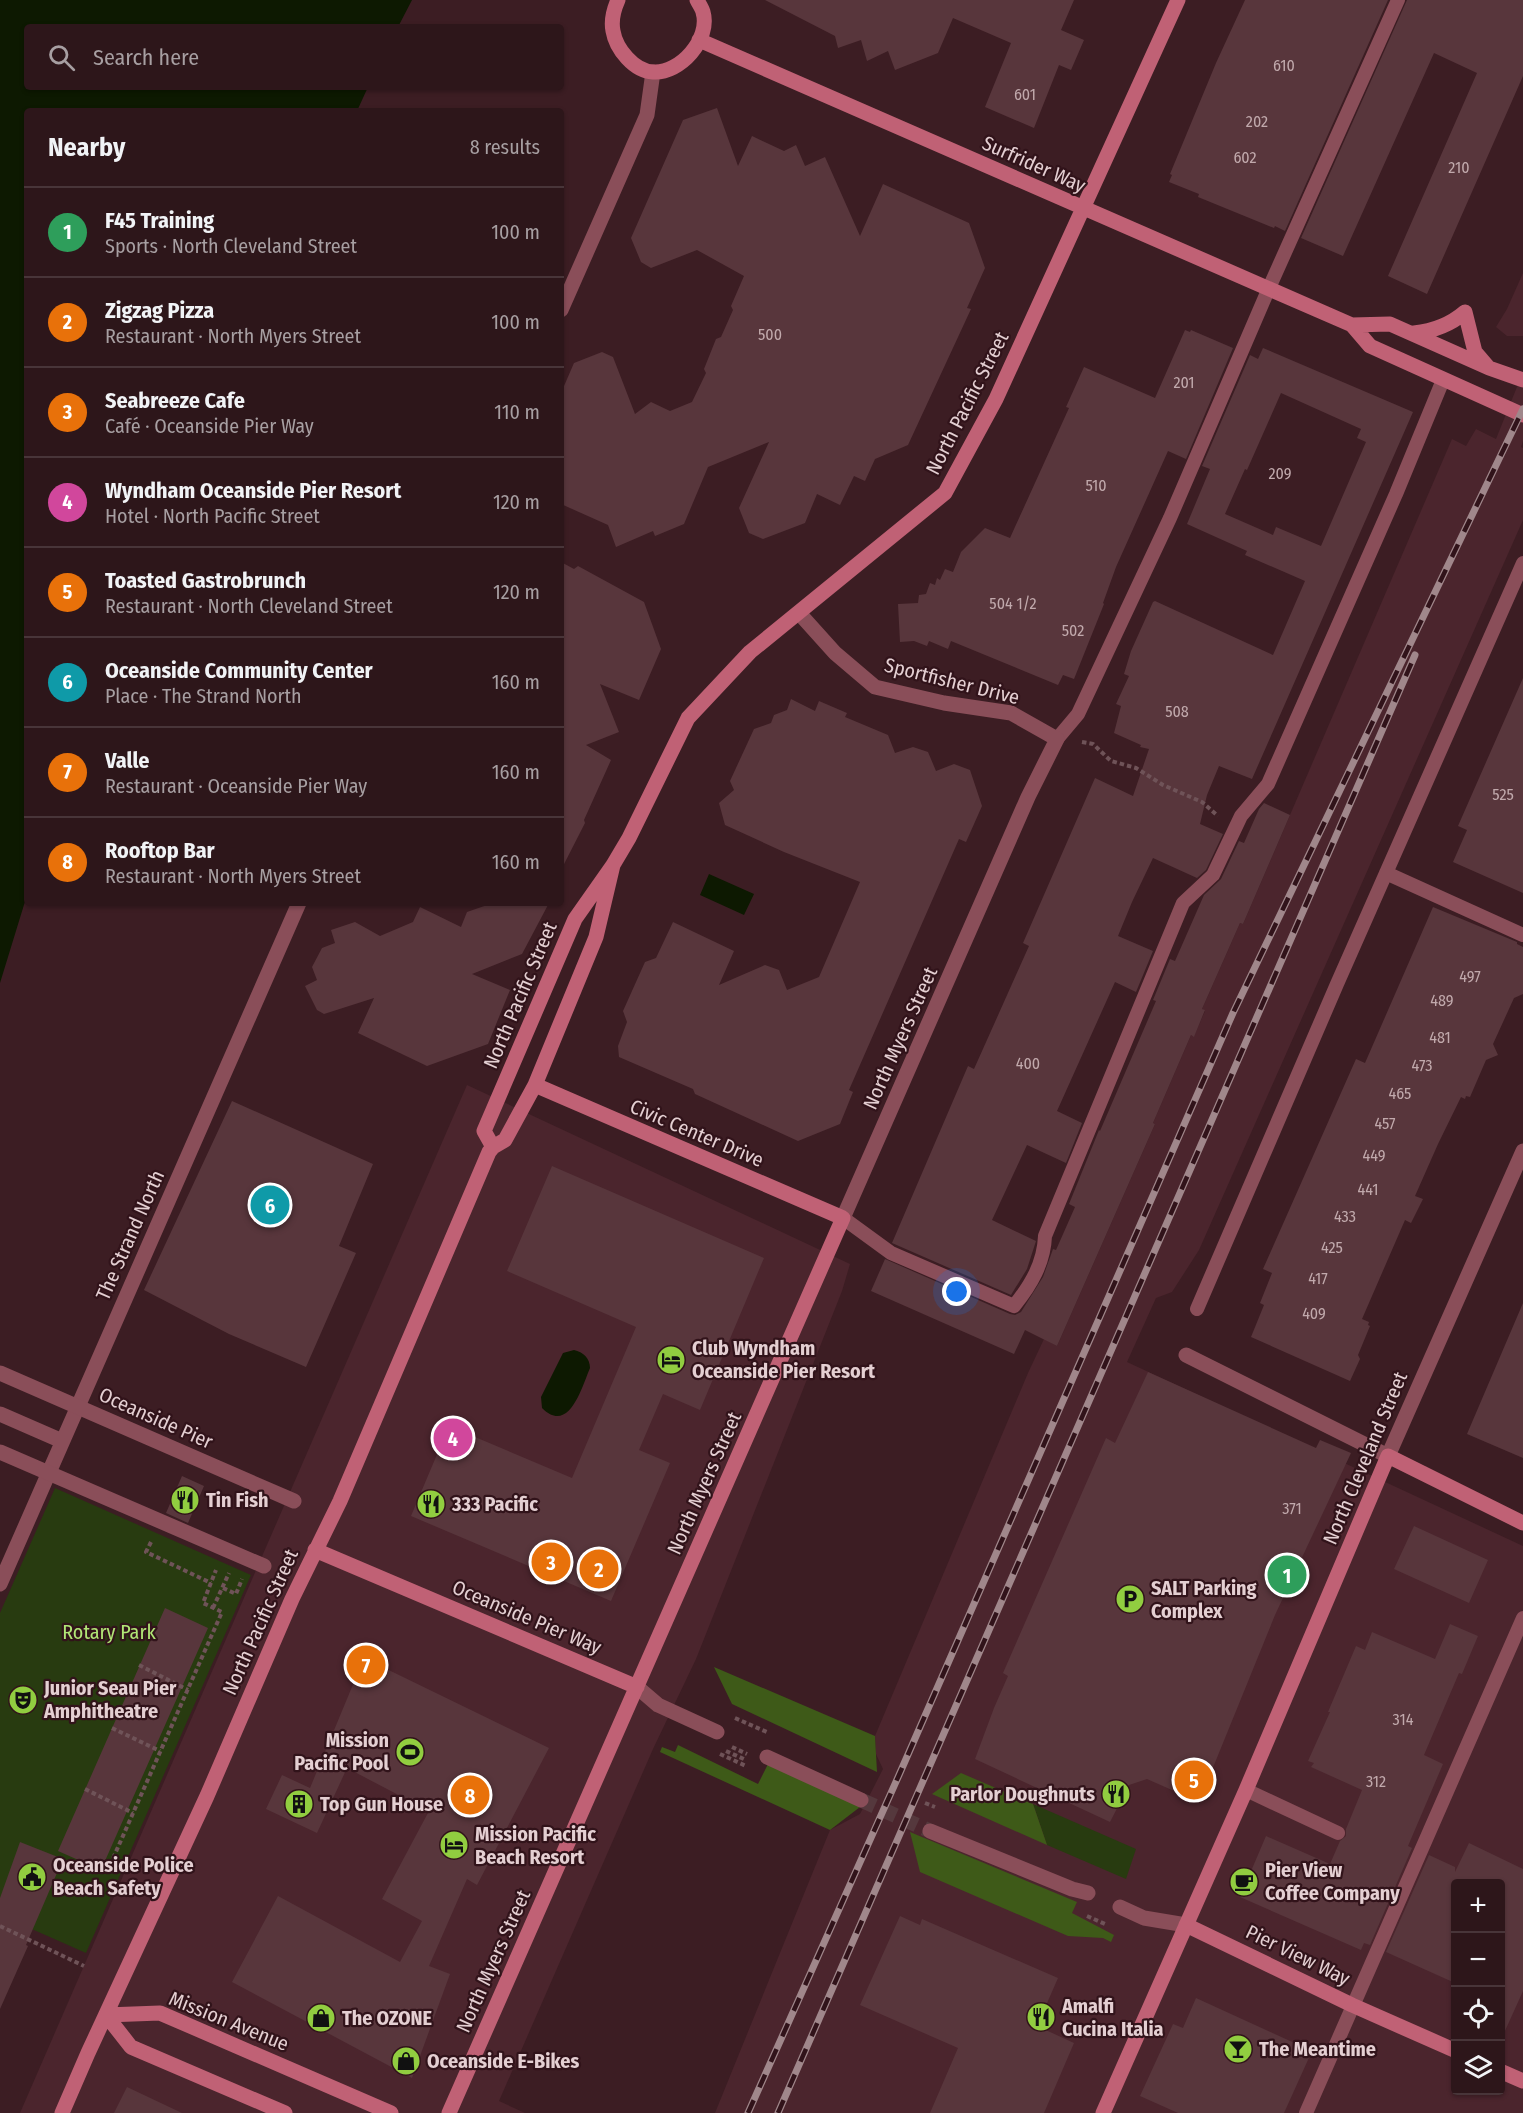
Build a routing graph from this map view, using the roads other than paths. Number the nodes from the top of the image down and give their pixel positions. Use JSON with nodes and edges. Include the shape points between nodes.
{"nodes":[{"id":1,"x":618,"y":0,"type":"edge"},
{"id":2,"x":697,"y":0,"type":"edge"},
{"id":3,"x":1178,"y":0,"type":"edge"},
{"id":4,"x":1398,"y":0,"type":"edge"},
{"id":5,"x":699,"y":40,"type":"junction"},
{"id":6,"x":653,"y":72,"type":"junction"},
{"id":7,"x":1083,"y":208,"type":"junction"},
{"id":8,"x":1269,"y":288,"type":"junction"},
{"id":9,"x":564,"y":303,"type":"edge"},
{"id":10,"x":1352,"y":325,"type":"junction"},
{"id":11,"x":1412,"y":333,"type":"junction"},
{"id":12,"x":1489,"y":368,"type":"junction"},
{"id":13,"x":1443,"y":380,"type":"junction"},
{"id":14,"x":1523,"y":380,"type":"edge"},
{"id":15,"x":1523,"y":415,"type":"edge"},
{"id":16,"x":1523,"y":563,"type":"edge"},
{"id":17,"x":800,"y":613,"type":"junction"},
{"id":18,"x":1057,"y":739,"type":"junction"},
{"id":19,"x":613,"y":866,"type":"junction"},
{"id":20,"x":1386,"y":873,"type":"junction"},
{"id":21,"x":297,"y":906,"type":"edge"},
{"id":22,"x":1523,"y":935,"type":"edge"},
{"id":23,"x":535,"y":1085,"type":"junction"},
{"id":24,"x":493,"y":1147,"type":"junction"},
{"id":25,"x":1523,"y":1151,"type":"edge"},
{"id":26,"x":843,"y":1218,"type":"junction"},
{"id":27,"x":1197,"y":1309,"type":"dead end"},
{"id":28,"x":1186,"y":1355,"type":"dead end"},
{"id":29,"x":0,"y":1373,"type":"edge"},
{"id":30,"x":0,"y":1414,"type":"edge"},
{"id":31,"x":62,"y":1441,"type":"junction"},
{"id":32,"x":0,"y":1452,"type":"edge"},
{"id":33,"x":1388,"y":1456,"type":"junction"},
{"id":34,"x":294,"y":1501,"type":"dead end"},
{"id":35,"x":1523,"y":1523,"type":"edge"},
{"id":36,"x":315,"y":1550,"type":"junction"},
{"id":37,"x":264,"y":1566,"type":"dead end"},
{"id":38,"x":0,"y":1584,"type":"edge"},
{"id":39,"x":1523,"y":1618,"type":"edge"},
{"id":40,"x":637,"y":1687,"type":"junction"},
{"id":41,"x":717,"y":1732,"type":"dead end"},
{"id":42,"x":767,"y":1757,"type":"dead end"},
{"id":43,"x":1246,"y":1790,"type":"junction"},
{"id":44,"x":861,"y":1800,"type":"tunnel mouth"},
{"id":45,"x":930,"y":1831,"type":"tunnel mouth"},
{"id":46,"x":1338,"y":1833,"type":"dead end"},
{"id":47,"x":1088,"y":1893,"type":"dead end"},
{"id":48,"x":1120,"y":1907,"type":"dead end"},
{"id":49,"x":1186,"y":1924,"type":"junction"},
{"id":50,"x":1353,"y":2005,"type":"junction"},
{"id":51,"x":106,"y":2015,"type":"junction"},
{"id":52,"x":1451,"y":2049,"type":"edge"},
{"id":53,"x":1505,"y":2073,"type":"edge"},
{"id":54,"x":1523,"y":2081,"type":"edge"},
{"id":55,"x":62,"y":2113,"type":"edge"},
{"id":56,"x":285,"y":2113,"type":"edge"},
{"id":57,"x":391,"y":2113,"type":"edge"},
{"id":58,"x":449,"y":2113,"type":"edge"},
{"id":59,"x":1103,"y":2113,"type":"edge"},
{"id":60,"x":1306,"y":2113,"type":"edge"}],
"edges":[{"from":1,"to":6,"type":"main road","via":[[612,31],[618,47],[630,60]]},
{"from":2,"to":5,"type":"main road","via":[[704,26]]},
{"from":3,"to":7,"type":"main road","name":"North Pacific Street"},
{"from":4,"to":8,"type":"lane"},
{"from":5,"to":6,"type":"main road","via":[[691,56],[676,66]]},
{"from":5,"to":7,"type":"main road","name":"Surfrider Way"},
{"from":6,"to":9,"type":"street","via":[[647,115]]},
{"from":7,"to":8,"type":"main road","name":"Surfrider Way"},
{"from":7,"to":17,"type":"main road","name":"North Pacific Street","via":[[996,399],[945,493]]},
{"from":8,"to":10,"type":"main road","name":"Surfrider Way"},
{"from":8,"to":18,"type":"lane","via":[[1170,518],[1078,714]]},
{"from":10,"to":11,"type":"main road","name":"Surfrider Way","via":[[1390,324]]},
{"from":10,"to":13,"type":"main road","name":"Surfrider Way","via":[[1370,346]]},
{"from":11,"to":12,"type":"main road","name":"Surfrider Way"},
{"from":11,"to":12,"type":"main road","via":[[1432,331],[1465,312],[1475,352]]},
{"from":12,"to":14,"type":"main road","name":"Surfrider Way"},
{"from":13,"to":15,"type":"main road","name":"Surfrider Way"},
{"from":13,"to":26,"type":"lane","via":[[1268,784],[1241,816],[1213,875],[1184,903],[1045,1236],[1045,1253],[1028,1288],[1014,1306],[891,1253]]},
{"from":16,"to":20,"type":"lane"},
{"from":17,"to":18,"type":"street","name":"Sportfisher Drive","via":[[835,653],[875,687],[1011,713]]},
{"from":17,"to":19,"type":"main road","name":"North Pacific Street","via":[[750,652],[688,718]]},
{"from":18,"to":26,"type":"street","name":"North Myers Street","via":[[1028,796]]},
{"from":19,"to":23,"type":"main road","name":"North Pacific Street","via":[[596,937]]},
{"from":19,"to":24,"type":"main road","name":"North Pacific Street","via":[[575,919],[484,1131]]},
{"from":20,"to":22,"type":"lane"},
{"from":20,"to":27,"type":"lane"},
{"from":21,"to":31,"type":"street","name":"The Strand North"},
{"from":23,"to":24,"type":"main road","name":"North Pacific Street","via":[[505,1140]]},
{"from":23,"to":26,"type":"main road","name":"Civic Center Drive"},
{"from":24,"to":36,"type":"main road","name":"North Pacific Street","via":[[340,1501]]},
{"from":25,"to":33,"type":"street","name":"North Cleveland Street"},
{"from":26,"to":40,"type":"main road","name":"North Myers Street"},
{"from":28,"to":33,"type":"street"},
{"from":29,"to":34,"type":"street","name":"Oceanside Pier","bridge":true},
{"from":30,"to":31,"type":"street"},
{"from":31,"to":38,"type":"street","name":"The Strand North"},
{"from":32,"to":37,"type":"street","bridge":true},
{"from":33,"to":35,"type":"main road"},
{"from":33,"to":43,"type":"main road","name":"North Cleveland Street"},
{"from":36,"to":40,"type":"main road","name":"Oceanside Pier Way"},
{"from":36,"to":51,"type":"main road","name":"North Pacific Street"},
{"from":39,"to":50,"type":"lane"},
{"from":40,"to":41,"type":"street","name":"Oceanside Pier Way","via":[[658,1705]]},
{"from":40,"to":58,"type":"main road","name":"North Myers Street"},
{"from":42,"to":44,"type":"street"},
{"from":43,"to":46,"type":"lane"},
{"from":43,"to":49,"type":"main road","name":"North Cleveland Street"},
{"from":45,"to":47,"type":"street"},
{"from":48,"to":49,"type":"street","name":"Pier View Way","via":[[1144,1918]]},
{"from":49,"to":50,"type":"main road","name":"Pier View Way"},
{"from":49,"to":59,"type":"main road","name":"North Cleveland Street"},
{"from":50,"to":52,"type":"main road","name":"Pier View Way"},
{"from":50,"to":60,"type":"lane"},
{"from":51,"to":55,"type":"main road","name":"North Pacific Street"},
{"from":51,"to":56,"type":"main road","via":[[131,2047]]},
{"from":51,"to":57,"type":"main road","name":"Mission Avenue","via":[[160,2013]]},
{"from":53,"to":54,"type":"main road"}]}
